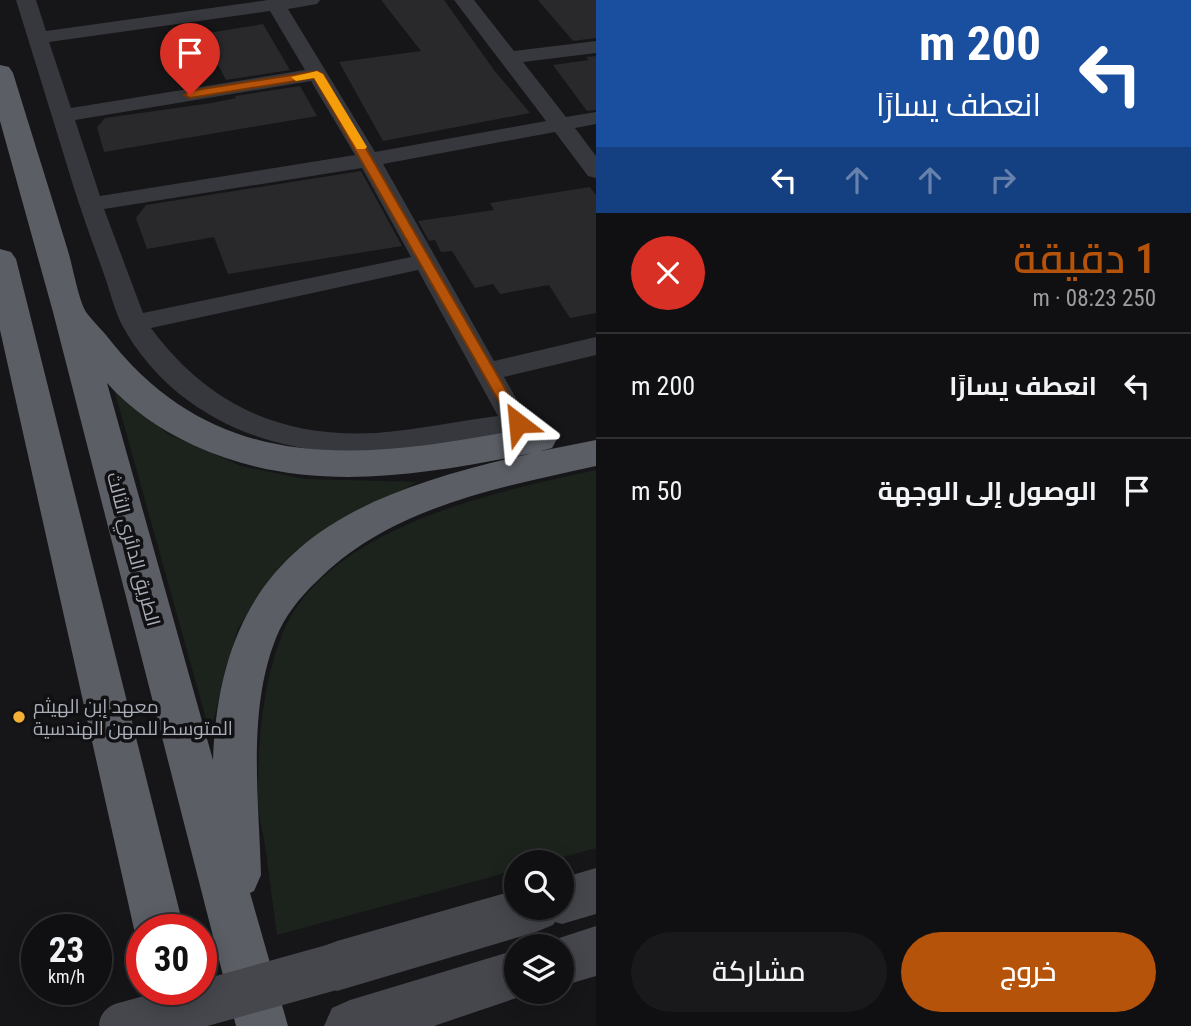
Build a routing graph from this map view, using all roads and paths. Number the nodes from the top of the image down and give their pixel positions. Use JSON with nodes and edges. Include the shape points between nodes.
{"nodes":[{"id":1,"x":26,"y":0,"type":"edge"},
{"id":2,"x":310,"y":0,"type":"edge"},
{"id":3,"x":464,"y":0,"type":"edge"},
{"id":4,"x":276,"y":5,"type":"junction"},
{"id":5,"x":218,"y":6,"type":"edge"},
{"id":6,"x":36,"y":38,"type":"junction"},
{"id":7,"x":596,"y":47,"type":"edge"},
{"id":8,"x":509,"y":58,"type":"junction"},
{"id":9,"x":0,"y":73,"type":"edge"},
{"id":10,"x":317,"y":74,"type":"junction"},
{"id":11,"x":62,"y":116,"type":"junction"},
{"id":12,"x":596,"y":118,"type":"edge"},
{"id":13,"x":560,"y":125,"type":"junction"},
{"id":14,"x":369,"y":160,"type":"junction"},
{"id":15,"x":596,"y":171,"type":"edge"},
{"id":16,"x":91,"y":204,"type":"junction"},
{"id":17,"x":0,"y":259,"type":"edge"},
{"id":18,"x":426,"y":261,"type":"junction"},
{"id":19,"x":70,"y":312,"type":"junction"},
{"id":20,"x":134,"y":323,"type":"junction"},
{"id":21,"x":596,"y":346,"type":"edge"},
{"id":22,"x":489,"y":372,"type":"junction"},
{"id":23,"x":596,"y":427,"type":"edge"},
{"id":24,"x":522,"y":432,"type":"junction"},
{"id":25,"x":596,"y":453,"type":"edge"},
{"id":26,"x":596,"y":891,"type":"edge"},
{"id":27,"x":574,"y":897,"type":"edge"},
{"id":28,"x":155,"y":914,"type":"edge"},
{"id":29,"x":504,"y":918,"type":"edge"},
{"id":30,"x":237,"y":930,"type":"junction"},
{"id":31,"x":596,"y":951,"type":"edge"},
{"id":32,"x":574,"y":957,"type":"edge"},
{"id":33,"x":504,"y":979,"type":"edge"},
{"id":34,"x":176,"y":1005,"type":"edge"},
{"id":35,"x":354,"y":1025,"type":"edge"},
{"id":36,"x":122,"y":1026,"type":"edge"},
{"id":37,"x":181,"y":1026,"type":"edge"},
{"id":38,"x":262,"y":1026,"type":"edge"}],
"edges":[{"from":1,"to":6,"type":"street"},
{"from":2,"to":4,"type":"street"},
{"from":3,"to":8,"type":"street"},
{"from":4,"to":5,"type":"street"},
{"from":4,"to":10,"type":"street"},
{"from":5,"to":6,"type":"street"},
{"from":6,"to":11,"type":"street"},
{"from":7,"to":8,"type":"street"},
{"from":8,"to":13,"type":"street"},
{"from":9,"to":19,"type":"highway","name":"الطريق الدائري الثالث"},
{"from":10,"to":11,"type":"street"},
{"from":10,"to":14,"type":"street"},
{"from":11,"to":16,"type":"street"},
{"from":12,"to":13,"type":"street"},
{"from":13,"to":14,"type":"street"},
{"from":13,"to":15,"type":"street"},
{"from":14,"to":16,"type":"street"},
{"from":14,"to":18,"type":"street"},
{"from":16,"to":20,"type":"street"},
{"from":17,"to":28,"type":"highway"},
{"from":18,"to":20,"type":"street"},
{"from":18,"to":22,"type":"street"},
{"from":19,"to":24,"type":"highway","via":[[134,390],[170,417],[218,442],[283,461],[353,467],[426,459]]},
{"from":19,"to":30,"type":"highway","name":"الطريق الدائري الثالث"},
{"from":20,"to":24,"type":"street","via":[[154,354],[187,388],[219,411],[274,432],[376,443]]},
{"from":21,"to":22,"type":"street"},
{"from":22,"to":24,"type":"street"},
{"from":23,"to":24,"type":"highway"},
{"from":25,"to":30,"type":"highway","via":[[441,490],[381,514],[326,547],[290,582],[259,629],[241,691],[236,762]]},
{"from":26,"to":27,"type":"main road"},
{"from":29,"to":36,"type":"main road","bridge":true},
{"from":30,"to":38,"type":"highway","name":"الطريق الدائري الثالث"},
{"from":31,"to":32,"type":"main road"},
{"from":33,"to":35,"type":"main road"},
{"from":34,"to":37,"type":"highway"}]}
